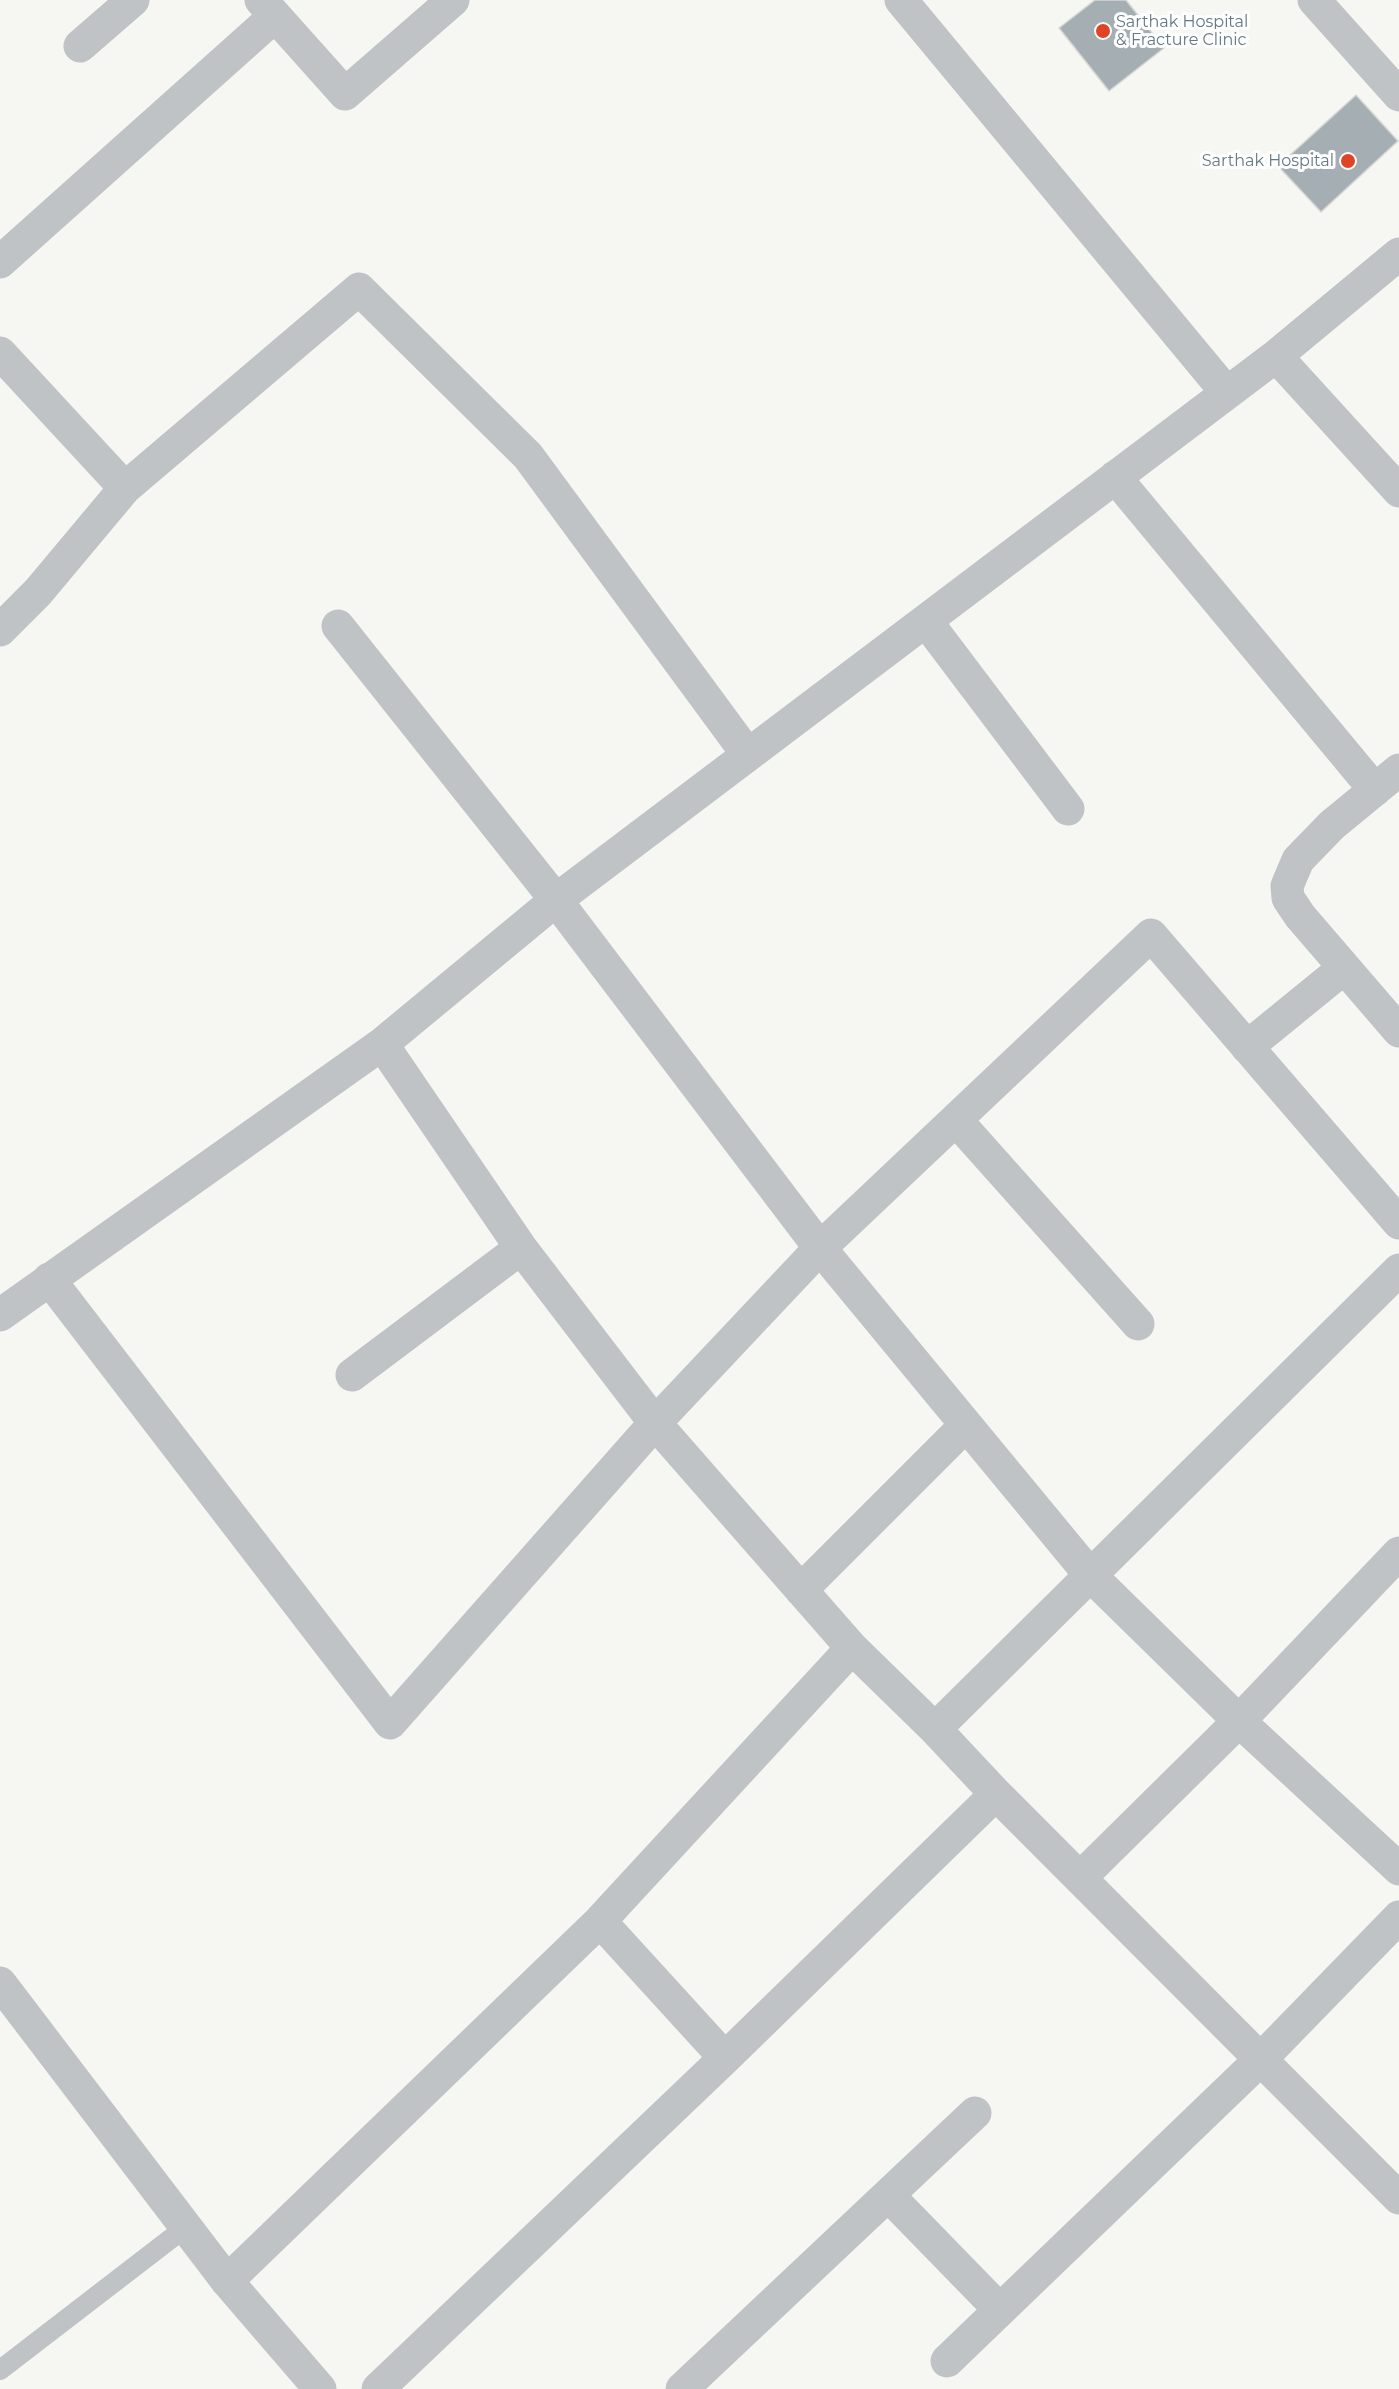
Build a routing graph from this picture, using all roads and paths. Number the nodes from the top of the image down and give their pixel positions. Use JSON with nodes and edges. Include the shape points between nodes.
{"nodes":[{"id":1,"x":133,"y":0,"type":"edge"},
{"id":2,"x":453,"y":0,"type":"edge"},
{"id":3,"x":901,"y":0,"type":"edge"},
{"id":4,"x":1314,"y":0,"type":"edge"},
{"id":5,"x":268,"y":8,"type":"edge"},
{"id":6,"x":80,"y":46,"type":"dead end"},
{"id":7,"x":1399,"y":94,"type":"edge"},
{"id":8,"x":1399,"y":254,"type":"edge"},
{"id":9,"x":0,"y":262,"type":"edge"},
{"id":10,"x":0,"y":353,"type":"edge"},
{"id":11,"x":1275,"y":356,"type":"junction"},
{"id":12,"x":1227,"y":393,"type":"junction"},
{"id":13,"x":1115,"y":477,"type":"junction"},
{"id":14,"x":125,"y":488,"type":"junction"},
{"id":15,"x":1399,"y":491,"type":"edge"},
{"id":16,"x":926,"y":621,"type":"junction"},
{"id":17,"x":338,"y":626,"type":"dead end"},
{"id":18,"x":0,"y":630,"type":"edge"},
{"id":19,"x":748,"y":755,"type":"junction"},
{"id":20,"x":1387,"y":780,"type":"edge"},
{"id":21,"x":1068,"y":809,"type":"dead end"},
{"id":22,"x":556,"y":900,"type":"junction"},
{"id":23,"x":1344,"y":968,"type":"junction"},
{"id":24,"x":1399,"y":1031,"type":"edge"},
{"id":25,"x":382,"y":1044,"type":"junction"},
{"id":26,"x":1247,"y":1047,"type":"junction"},
{"id":27,"x":956,"y":1120,"type":"junction"},
{"id":28,"x":1399,"y":1223,"type":"edge"},
{"id":29,"x":521,"y":1248,"type":"junction"},
{"id":30,"x":820,"y":1248,"type":"junction"},
{"id":31,"x":1399,"y":1270,"type":"edge"},
{"id":32,"x":49,"y":1279,"type":"junction"},
{"id":33,"x":0,"y":1315,"type":"edge"},
{"id":34,"x":1138,"y":1324,"type":"dead end"},
{"id":35,"x":352,"y":1376,"type":"dead end"},
{"id":36,"x":655,"y":1423,"type":"junction"},
{"id":37,"x":966,"y":1425,"type":"junction"},
{"id":38,"x":1399,"y":1553,"type":"edge"},
{"id":39,"x":1091,"y":1576,"type":"junction"},
{"id":40,"x":801,"y":1590,"type":"junction"},
{"id":41,"x":852,"y":1648,"type":"junction"},
{"id":42,"x":1239,"y":1721,"type":"junction"},
{"id":43,"x":935,"y":1729,"type":"junction"},
{"id":44,"x":996,"y":1794,"type":"junction"},
{"id":45,"x":1395,"y":1856,"type":"edge"},
{"id":46,"x":1080,"y":1878,"type":"junction"},
{"id":47,"x":1399,"y":1917,"type":"edge"},
{"id":48,"x":600,"y":1921,"type":"junction"},
{"id":49,"x":0,"y":1983,"type":"edge"},
{"id":50,"x":726,"y":2058,"type":"junction"},
{"id":51,"x":1260,"y":2060,"type":"junction"},
{"id":52,"x":975,"y":2113,"type":"dead end"},
{"id":53,"x":888,"y":2194,"type":"junction"},
{"id":54,"x":1399,"y":2198,"type":"edge"},
{"id":55,"x":186,"y":2227,"type":"junction"},
{"id":56,"x":227,"y":2281,"type":"junction"},
{"id":57,"x":1000,"y":2310,"type":"junction"},
{"id":58,"x":947,"y":2361,"type":"dead end"},
{"id":59,"x":0,"y":2370,"type":"edge"},
{"id":60,"x":320,"y":2389,"type":"edge"},
{"id":61,"x":378,"y":2389,"type":"edge"},
{"id":62,"x":682,"y":2389,"type":"edge"}],
"edges":[{"from":1,"to":6,"type":"street"},
{"from":2,"to":5,"type":"street","via":[[345,94]]},
{"from":3,"to":12,"type":"street"},
{"from":4,"to":7,"type":"street"},
{"from":5,"to":9,"type":"street"},
{"from":8,"to":11,"type":"street"},
{"from":10,"to":14,"type":"street"},
{"from":11,"to":12,"type":"street"},
{"from":11,"to":15,"type":"street"},
{"from":12,"to":13,"type":"street"},
{"from":13,"to":16,"type":"street"},
{"from":13,"to":20,"type":"street"},
{"from":14,"to":18,"type":"street","via":[[38,592]]},
{"from":14,"to":19,"type":"street","via":[[359,289],[528,456]]},
{"from":16,"to":19,"type":"street"},
{"from":16,"to":21,"type":"street"},
{"from":17,"to":22,"type":"street"},
{"from":19,"to":22,"type":"street"},
{"from":20,"to":23,"type":"street","via":[[1332,825],[1298,860],[1287,886],[1288,898],[1300,916]]},
{"from":22,"to":25,"type":"street"},
{"from":22,"to":30,"type":"street"},
{"from":23,"to":24,"type":"street"},
{"from":23,"to":26,"type":"street"},
{"from":25,"to":29,"type":"street"},
{"from":25,"to":32,"type":"street"},
{"from":26,"to":27,"type":"street","via":[[1151,935]]},
{"from":26,"to":28,"type":"street"},
{"from":27,"to":30,"type":"street"},
{"from":27,"to":34,"type":"street"},
{"from":29,"to":35,"type":"street"},
{"from":29,"to":36,"type":"street"},
{"from":30,"to":36,"type":"street"},
{"from":30,"to":37,"type":"street"},
{"from":31,"to":39,"type":"street"},
{"from":32,"to":33,"type":"street"},
{"from":32,"to":36,"type":"street","via":[[390,1723]]},
{"from":36,"to":40,"type":"street"},
{"from":37,"to":39,"type":"street"},
{"from":37,"to":40,"type":"street"},
{"from":38,"to":42,"type":"street"},
{"from":39,"to":42,"type":"street"},
{"from":39,"to":43,"type":"street"},
{"from":40,"to":41,"type":"street"},
{"from":41,"to":43,"type":"street"},
{"from":41,"to":48,"type":"street"},
{"from":42,"to":45,"type":"street"},
{"from":42,"to":46,"type":"street"},
{"from":43,"to":44,"type":"street"},
{"from":44,"to":46,"type":"street"},
{"from":44,"to":50,"type":"street"},
{"from":46,"to":51,"type":"street"},
{"from":47,"to":51,"type":"street"},
{"from":48,"to":50,"type":"street"},
{"from":48,"to":56,"type":"street"},
{"from":49,"to":55,"type":"street"},
{"from":50,"to":61,"type":"street"},
{"from":51,"to":54,"type":"street"},
{"from":51,"to":57,"type":"street"},
{"from":52,"to":53,"type":"street"},
{"from":53,"to":57,"type":"street"},
{"from":53,"to":62,"type":"street"},
{"from":55,"to":56,"type":"street"},
{"from":55,"to":59,"type":"lane"},
{"from":56,"to":60,"type":"street"},
{"from":57,"to":58,"type":"street"}]}
